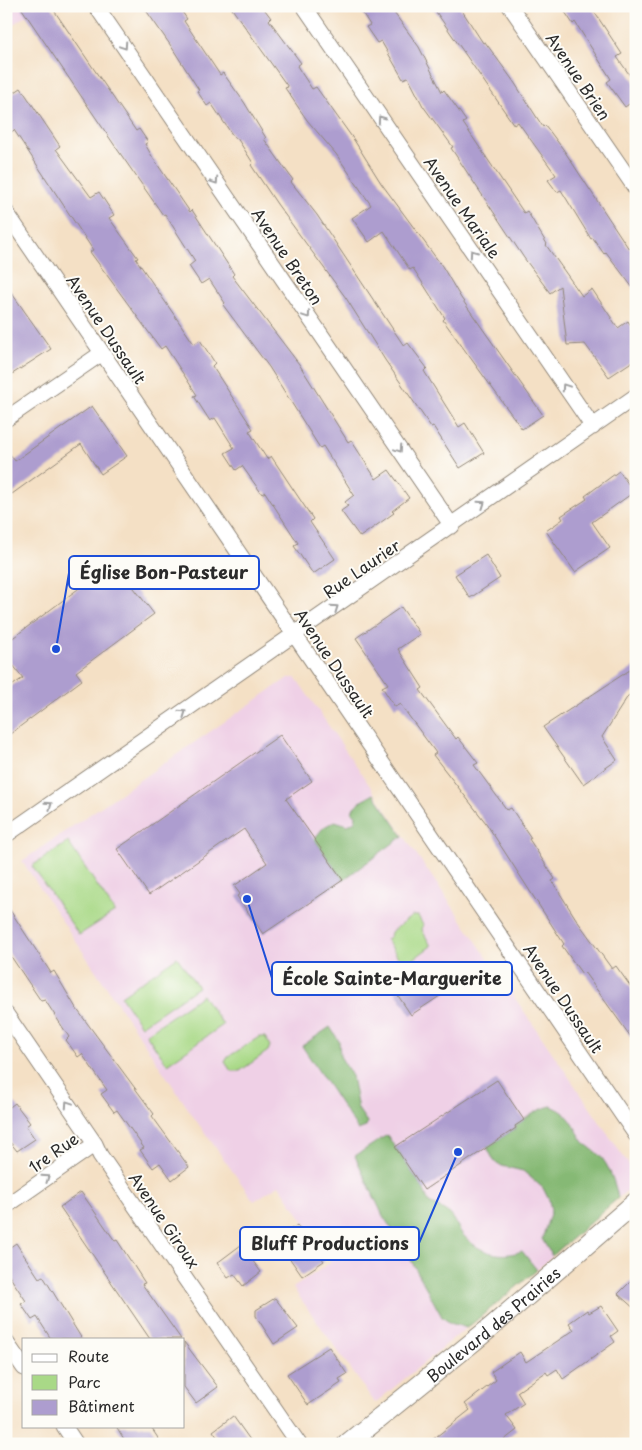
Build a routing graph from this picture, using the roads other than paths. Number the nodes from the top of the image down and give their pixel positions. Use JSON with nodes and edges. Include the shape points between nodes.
{"nodes":[{"id":1,"x":96,"y":6,"type":"edge"},
{"id":2,"x":304,"y":6,"type":"edge"},
{"id":3,"x":510,"y":6,"type":"edge"},
{"id":4,"x":636,"y":189,"type":"edge"},
{"id":5,"x":6,"y":212,"type":"edge"},
{"id":6,"x":102,"y":353,"type":"junction"},
{"id":7,"x":636,"y":396,"type":"edge"},
{"id":8,"x":6,"y":419,"type":"edge"},
{"id":9,"x":593,"y":427,"type":"junction"},
{"id":10,"x":452,"y":526,"type":"junction"},
{"id":11,"x":295,"y":635,"type":"junction"},
{"id":12,"x":6,"y":835,"type":"edge"},
{"id":13,"x":6,"y":1014,"type":"edge"},
{"id":14,"x":636,"y":1135,"type":"edge"},
{"id":15,"x":95,"y":1144,"type":"junction"},
{"id":16,"x":636,"y":1202,"type":"edge"},
{"id":17,"x":6,"y":1206,"type":"edge"},
{"id":18,"x":6,"y":1342,"type":"edge"},
{"id":19,"x":22,"y":1365,"type":"edge"},
{"id":20,"x":65,"y":1428,"type":"edge"},
{"id":21,"x":76,"y":1444,"type":"edge"},
{"id":22,"x":299,"y":1444,"type":"edge"},
{"id":23,"x":347,"y":1444,"type":"edge"}],
"edges":[{"from":1,"to":10,"type":"street","name":"Avenue Breton","one_way":true},
{"from":9,"to":2,"type":"street","name":"Avenue Mariale","one_way":true},
{"from":3,"to":4,"type":"street","name":"Avenue Brien"},
{"from":5,"to":6,"type":"street","name":"Avenue Dussault"},
{"from":6,"to":8,"type":"street"},
{"from":6,"to":11,"type":"street","name":"Avenue Dussault"},
{"from":7,"to":9,"type":"street","name":"Rue Laurier"},
{"from":10,"to":9,"type":"street","name":"Rue Laurier","one_way":true},
{"from":11,"to":10,"type":"street","name":"Rue Laurier","one_way":true},
{"from":12,"to":11,"type":"street","name":"Rue Laurier","one_way":true},
{"from":11,"to":14,"type":"street","name":"Avenue Dussault"},
{"from":15,"to":13,"type":"street","name":"Avenue Giroux","one_way":true},
{"from":17,"to":15,"type":"street","name":"1re Rue","one_way":true},
{"from":15,"to":22,"type":"street","name":"Avenue Giroux"},
{"from":16,"to":23,"type":"street","name":"Boulevard des Prairies","via":[[490,1328]]},
{"from":18,"to":19,"type":"street"},
{"from":20,"to":21,"type":"street"}]}
